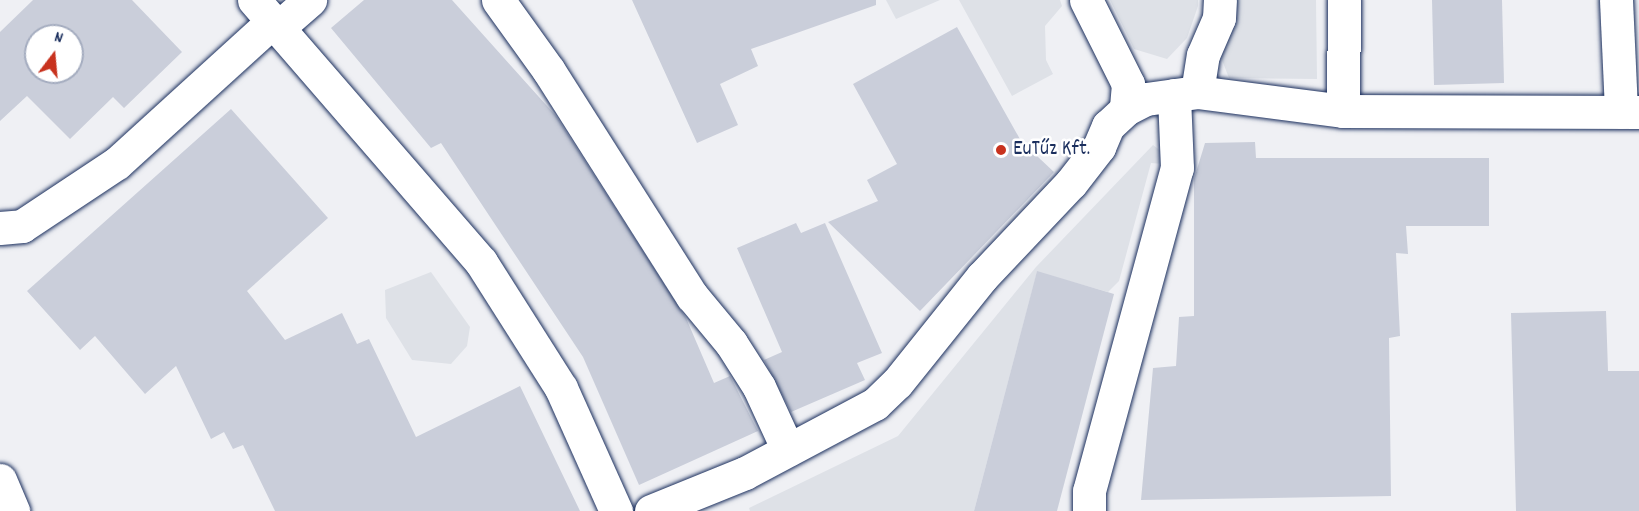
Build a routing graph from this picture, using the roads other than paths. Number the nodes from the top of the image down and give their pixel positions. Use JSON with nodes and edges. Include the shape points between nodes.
{"nodes":[{"id":1,"x":309,"y":0,"type":"edge"},
{"id":2,"x":498,"y":0,"type":"edge"},
{"id":3,"x":1086,"y":0,"type":"edge"},
{"id":4,"x":1220,"y":0,"type":"edge"},
{"id":5,"x":1344,"y":0,"type":"edge"},
{"id":6,"x":1616,"y":0,"type":"edge"},
{"id":7,"x":269,"y":16,"type":"edge"},
{"id":8,"x":1186,"y":93,"type":"junction"},
{"id":9,"x":1126,"y":109,"type":"junction"},
{"id":10,"x":1343,"y":111,"type":"junction"},
{"id":11,"x":1630,"y":112,"type":"edge"},
{"id":12,"x":0,"y":228,"type":"edge"},
{"id":13,"x":788,"y":450,"type":"junction"},
{"id":14,"x":0,"y":480,"type":"edge"},
{"id":15,"x":13,"y":511,"type":"edge"},
{"id":16,"x":616,"y":511,"type":"edge"},
{"id":17,"x":651,"y":511,"type":"edge"},
{"id":18,"x":1089,"y":511,"type":"edge"}],
"edges":[{"from":1,"to":7,"type":"lane"},
{"from":2,"to":13,"type":"lane","via":[[549,71],[693,296],[731,343],[759,387]]},
{"from":3,"to":9,"type":"lane","via":[[1128,84]]},
{"from":4,"to":8,"type":"lane","via":[[1219,18]]},
{"from":5,"to":10,"type":"lane"},
{"from":6,"to":11,"type":"lane"},
{"from":7,"to":12,"type":"lane","via":[[117,163],[22,226]]},
{"from":7,"to":16,"type":"lane","via":[[481,262],[561,388]]},
{"from":8,"to":9,"type":"lane","via":[[1146,99]]},
{"from":8,"to":10,"type":"lane"},
{"from":8,"to":18,"type":"lane","via":[[1177,168],[1089,491]]},
{"from":9,"to":13,"type":"lane","via":[[1108,126],[1099,147],[1071,183],[982,276],[897,383],[875,404]]},
{"from":10,"to":11,"type":"lane"},
{"from":13,"to":17,"type":"lane"},
{"from":14,"to":15,"type":"lane"}]}
